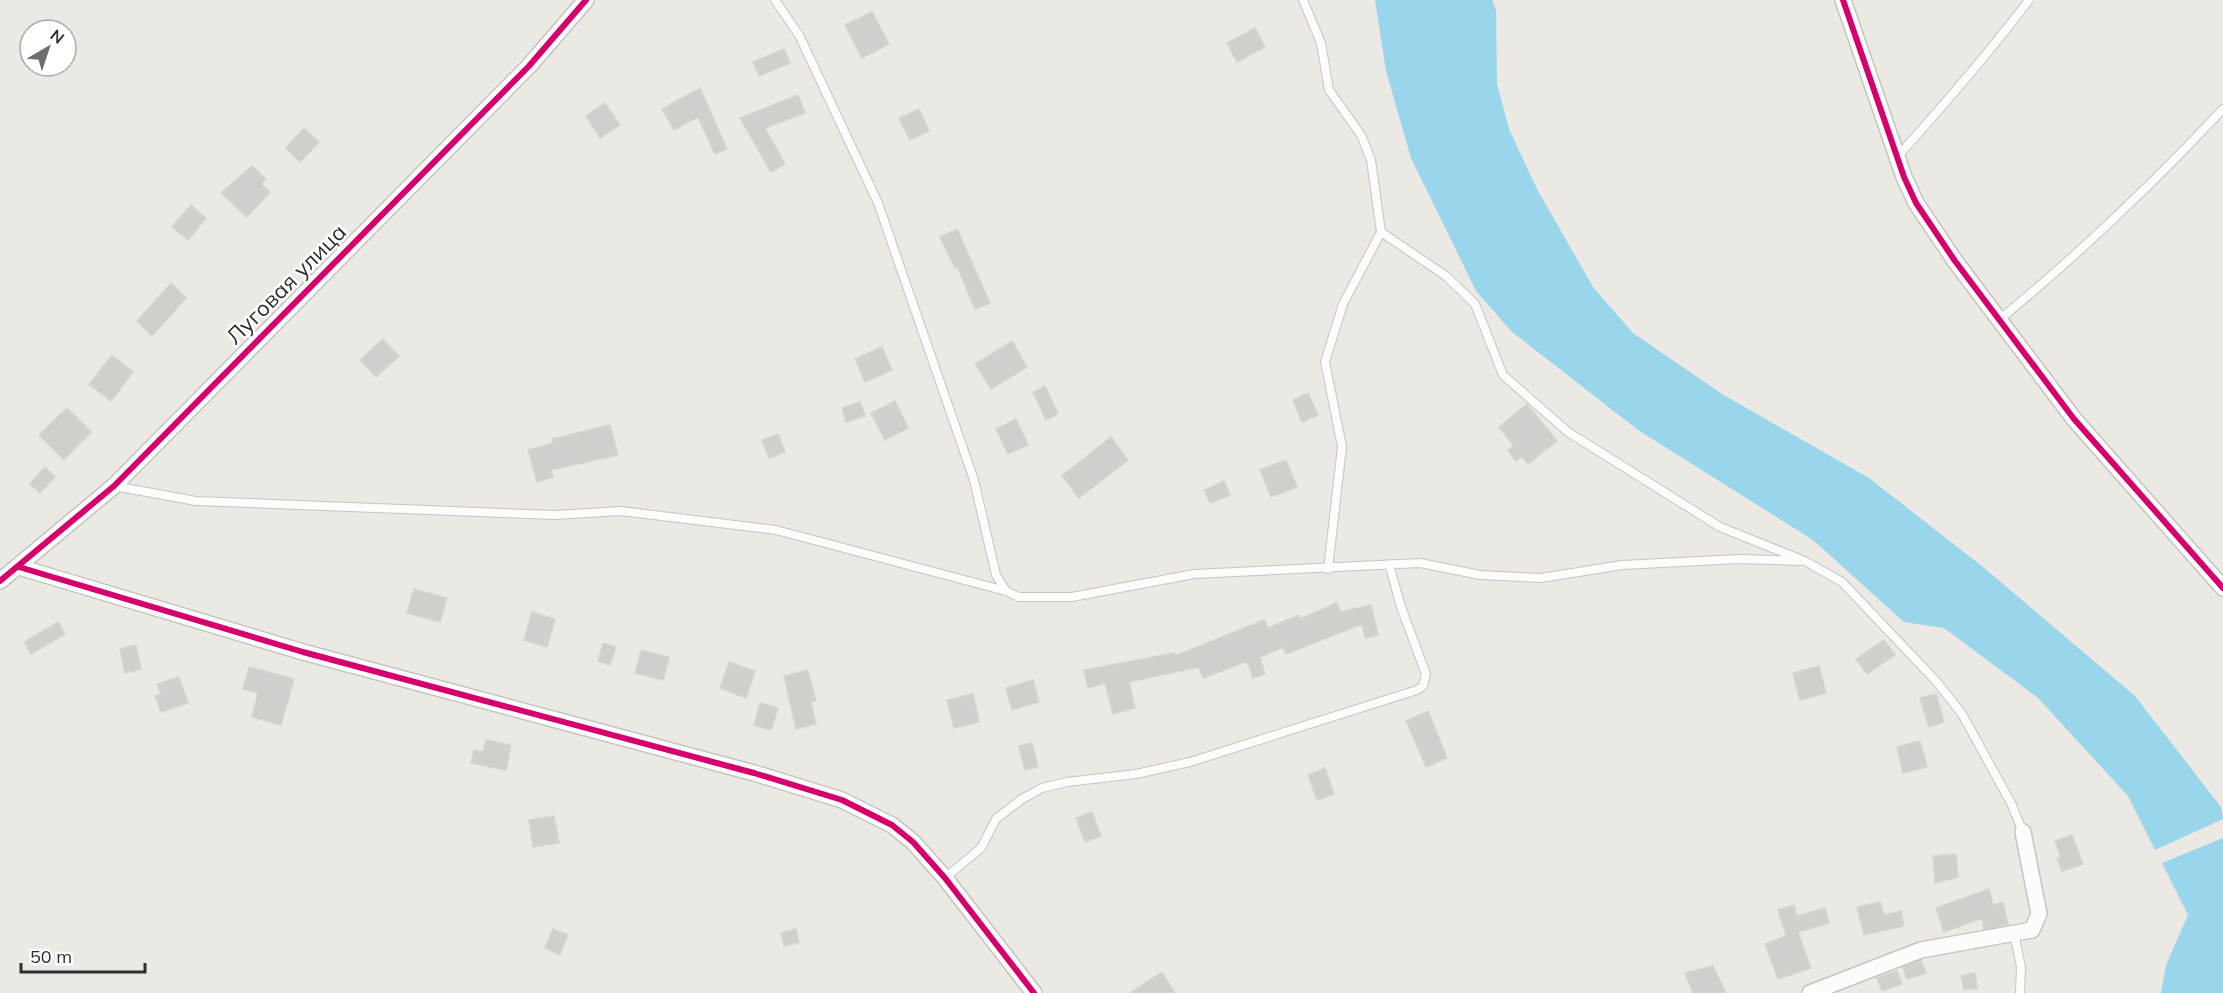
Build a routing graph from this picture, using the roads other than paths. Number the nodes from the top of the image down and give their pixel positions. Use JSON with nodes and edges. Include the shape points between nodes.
{"nodes":[{"id":1,"x":586,"y":0,"type":"edge"},
{"id":2,"x":775,"y":0,"type":"edge"},
{"id":3,"x":1303,"y":0,"type":"edge"},
{"id":4,"x":1843,"y":0,"type":"edge"},
{"id":5,"x":2029,"y":0,"type":"edge"},
{"id":6,"x":2223,"y":110,"type":"edge"},
{"id":7,"x":1898,"y":157,"type":"junction"},
{"id":8,"x":1382,"y":232,"type":"junction"},
{"id":9,"x":2000,"y":320,"type":"junction"},
{"id":10,"x":114,"y":486,"type":"junction"},
{"id":11,"x":1805,"y":561,"type":"junction"},
{"id":12,"x":1389,"y":564,"type":"junction"},
{"id":13,"x":19,"y":567,"type":"junction"},
{"id":14,"x":1328,"y":569,"type":"junction"},
{"id":15,"x":0,"y":581,"type":"edge"},
{"id":16,"x":2223,"y":588,"type":"edge"},
{"id":17,"x":1006,"y":591,"type":"junction"},
{"id":18,"x":2023,"y":832,"type":"joint"},
{"id":19,"x":945,"y":878,"type":"junction"},
{"id":20,"x":2014,"y":933,"type":"junction"},
{"id":21,"x":1034,"y":993,"type":"edge"},
{"id":22,"x":1810,"y":993,"type":"edge"},
{"id":23,"x":2020,"y":993,"type":"edge"}],
"edges":[{"from":1,"to":10,"type":"street","name":"Луговая улица","via":[[529,66]]},
{"from":2,"to":17,"type":"lane","via":[[799,34],[878,203],[974,480],[996,575]]},
{"from":3,"to":8,"type":"lane","via":[[1321,43],[1329,90],[1361,135],[1371,160]]},
{"from":4,"to":7,"type":"street"},
{"from":5,"to":7,"type":"lane"},
{"from":6,"to":9,"type":"lane","via":[[2055,274]]},
{"from":7,"to":9,"type":"street","via":[[1916,203]]},
{"from":8,"to":11,"type":"lane","via":[[1446,276],[1475,304],[1503,375],[1568,432],[1720,527]]},
{"from":8,"to":14,"type":"lane","via":[[1343,304],[1325,362],[1342,447]]},
{"from":9,"to":16,"type":"street","via":[[2074,419]]},
{"from":10,"to":13,"type":"street","name":"Луговая улица"},
{"from":10,"to":17,"type":"lane","via":[[196,501],[555,515],[633,512],[776,530]]},
{"from":11,"to":12,"type":"lane","via":[[1738,559],[1622,565],[1541,578],[1480,575],[1420,563]]},
{"from":11,"to":18,"type":"lane","via":[[1842,582],[1936,681],[1962,714]]},
{"from":12,"to":14,"type":"lane"},
{"from":12,"to":19,"type":"lane","via":[[1426,674],[1418,690],[1190,762],[1042,788],[996,819],[981,848]]},
{"from":13,"to":15,"type":"street","name":"Луговая улица"},
{"from":13,"to":19,"type":"street","via":[[303,652],[817,791],[892,825]]},
{"from":14,"to":17,"type":"lane","via":[[1194,574],[1072,597],[1019,597]]},
{"from":18,"to":20,"type":"street","via":[[2039,915],[2032,930]]},
{"from":19,"to":21,"type":"street"},
{"from":20,"to":22,"type":"street","via":[[1921,950]]},
{"from":20,"to":23,"type":"lane","via":[[2021,967]]}]}
